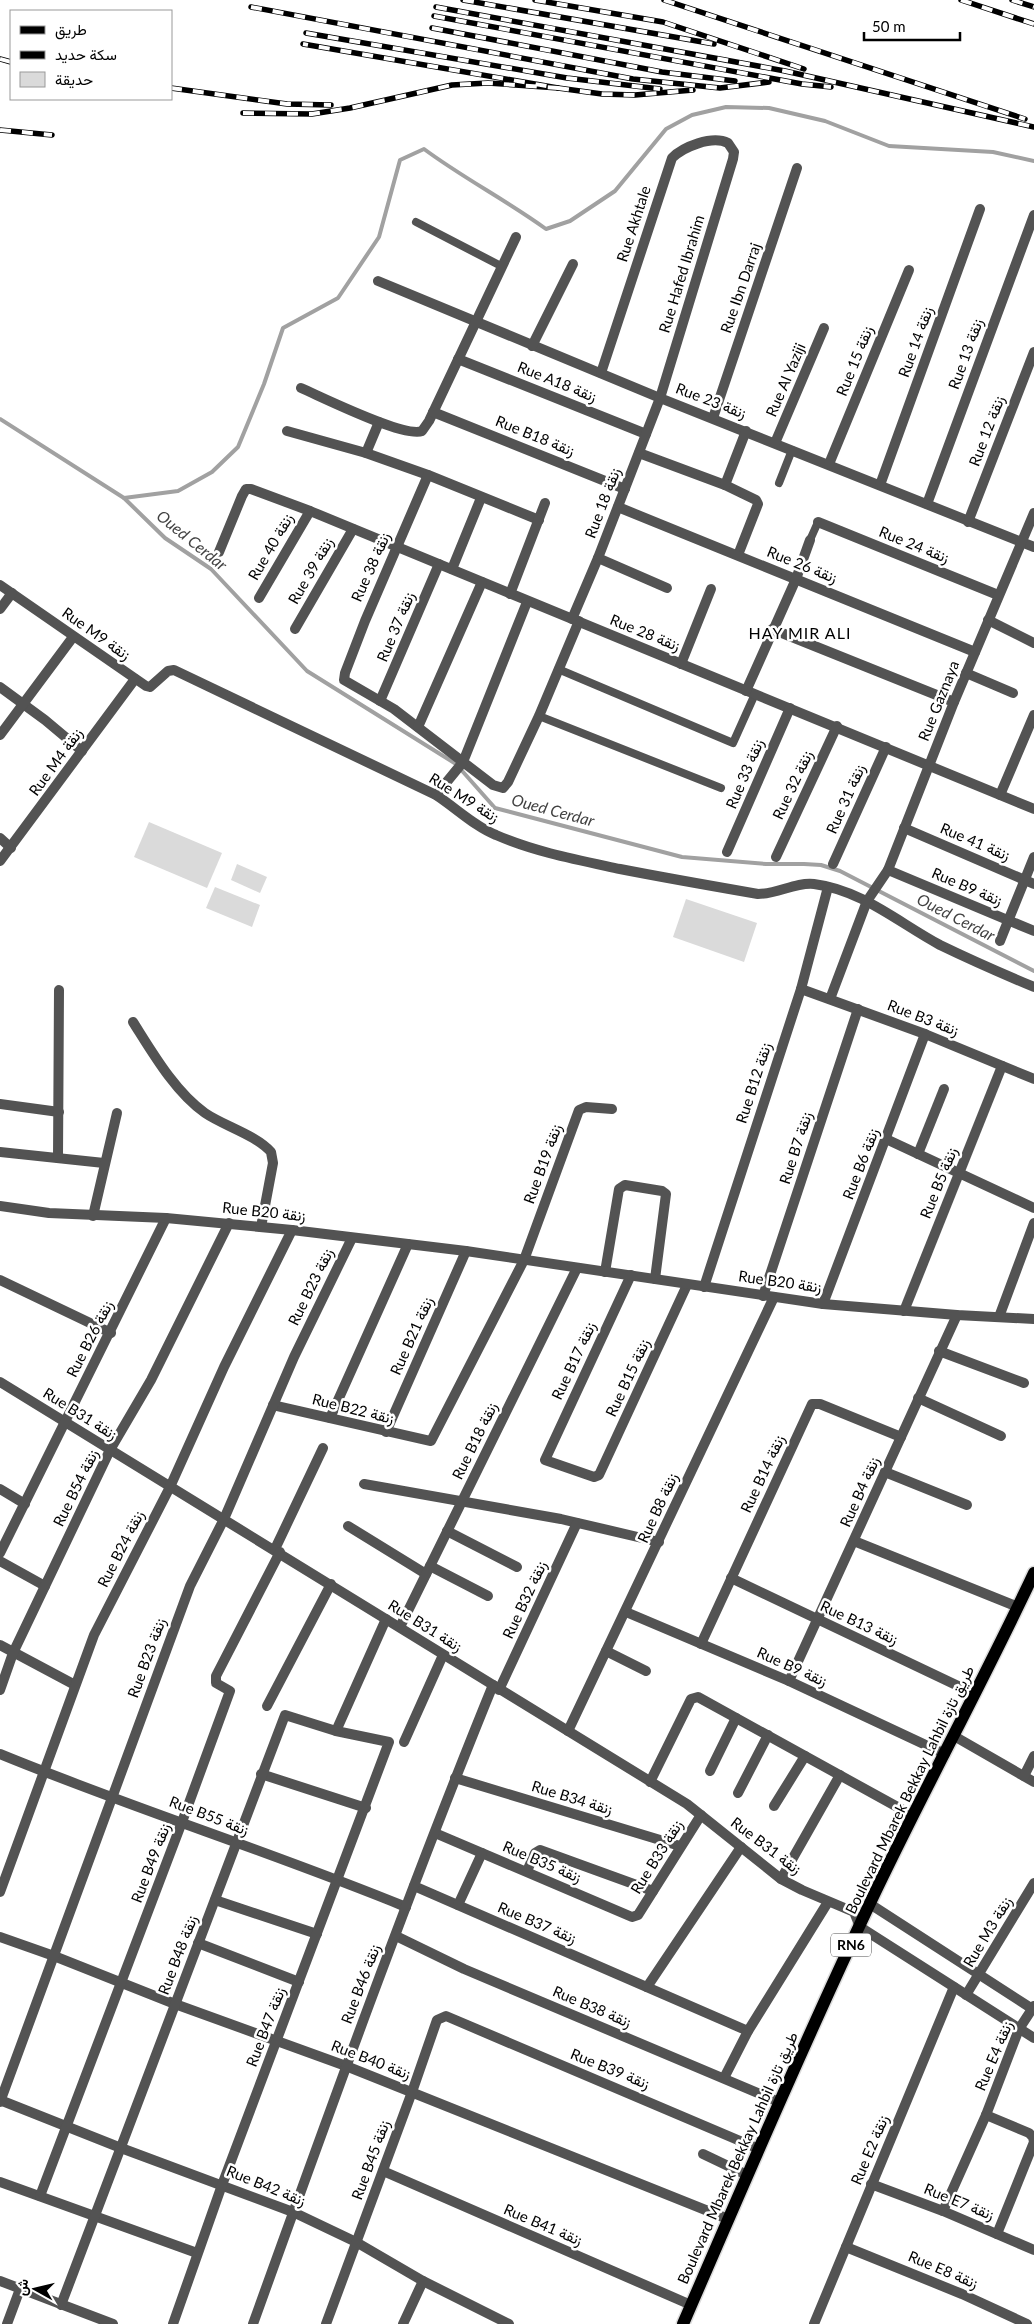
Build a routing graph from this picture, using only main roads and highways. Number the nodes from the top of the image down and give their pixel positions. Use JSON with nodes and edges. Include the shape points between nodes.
{"nodes":[{"id":1,"x":1034,"y":1573,"type":"edge"},
{"id":2,"x":682,"y":2324,"type":"edge"}],
"edges":[{"from":1,"to":2,"type":"main road","name":"Boulevard Mbarek Bekkay Lahbil طريق تازة","number":"RN6","via":[[870,1904]]}]}
